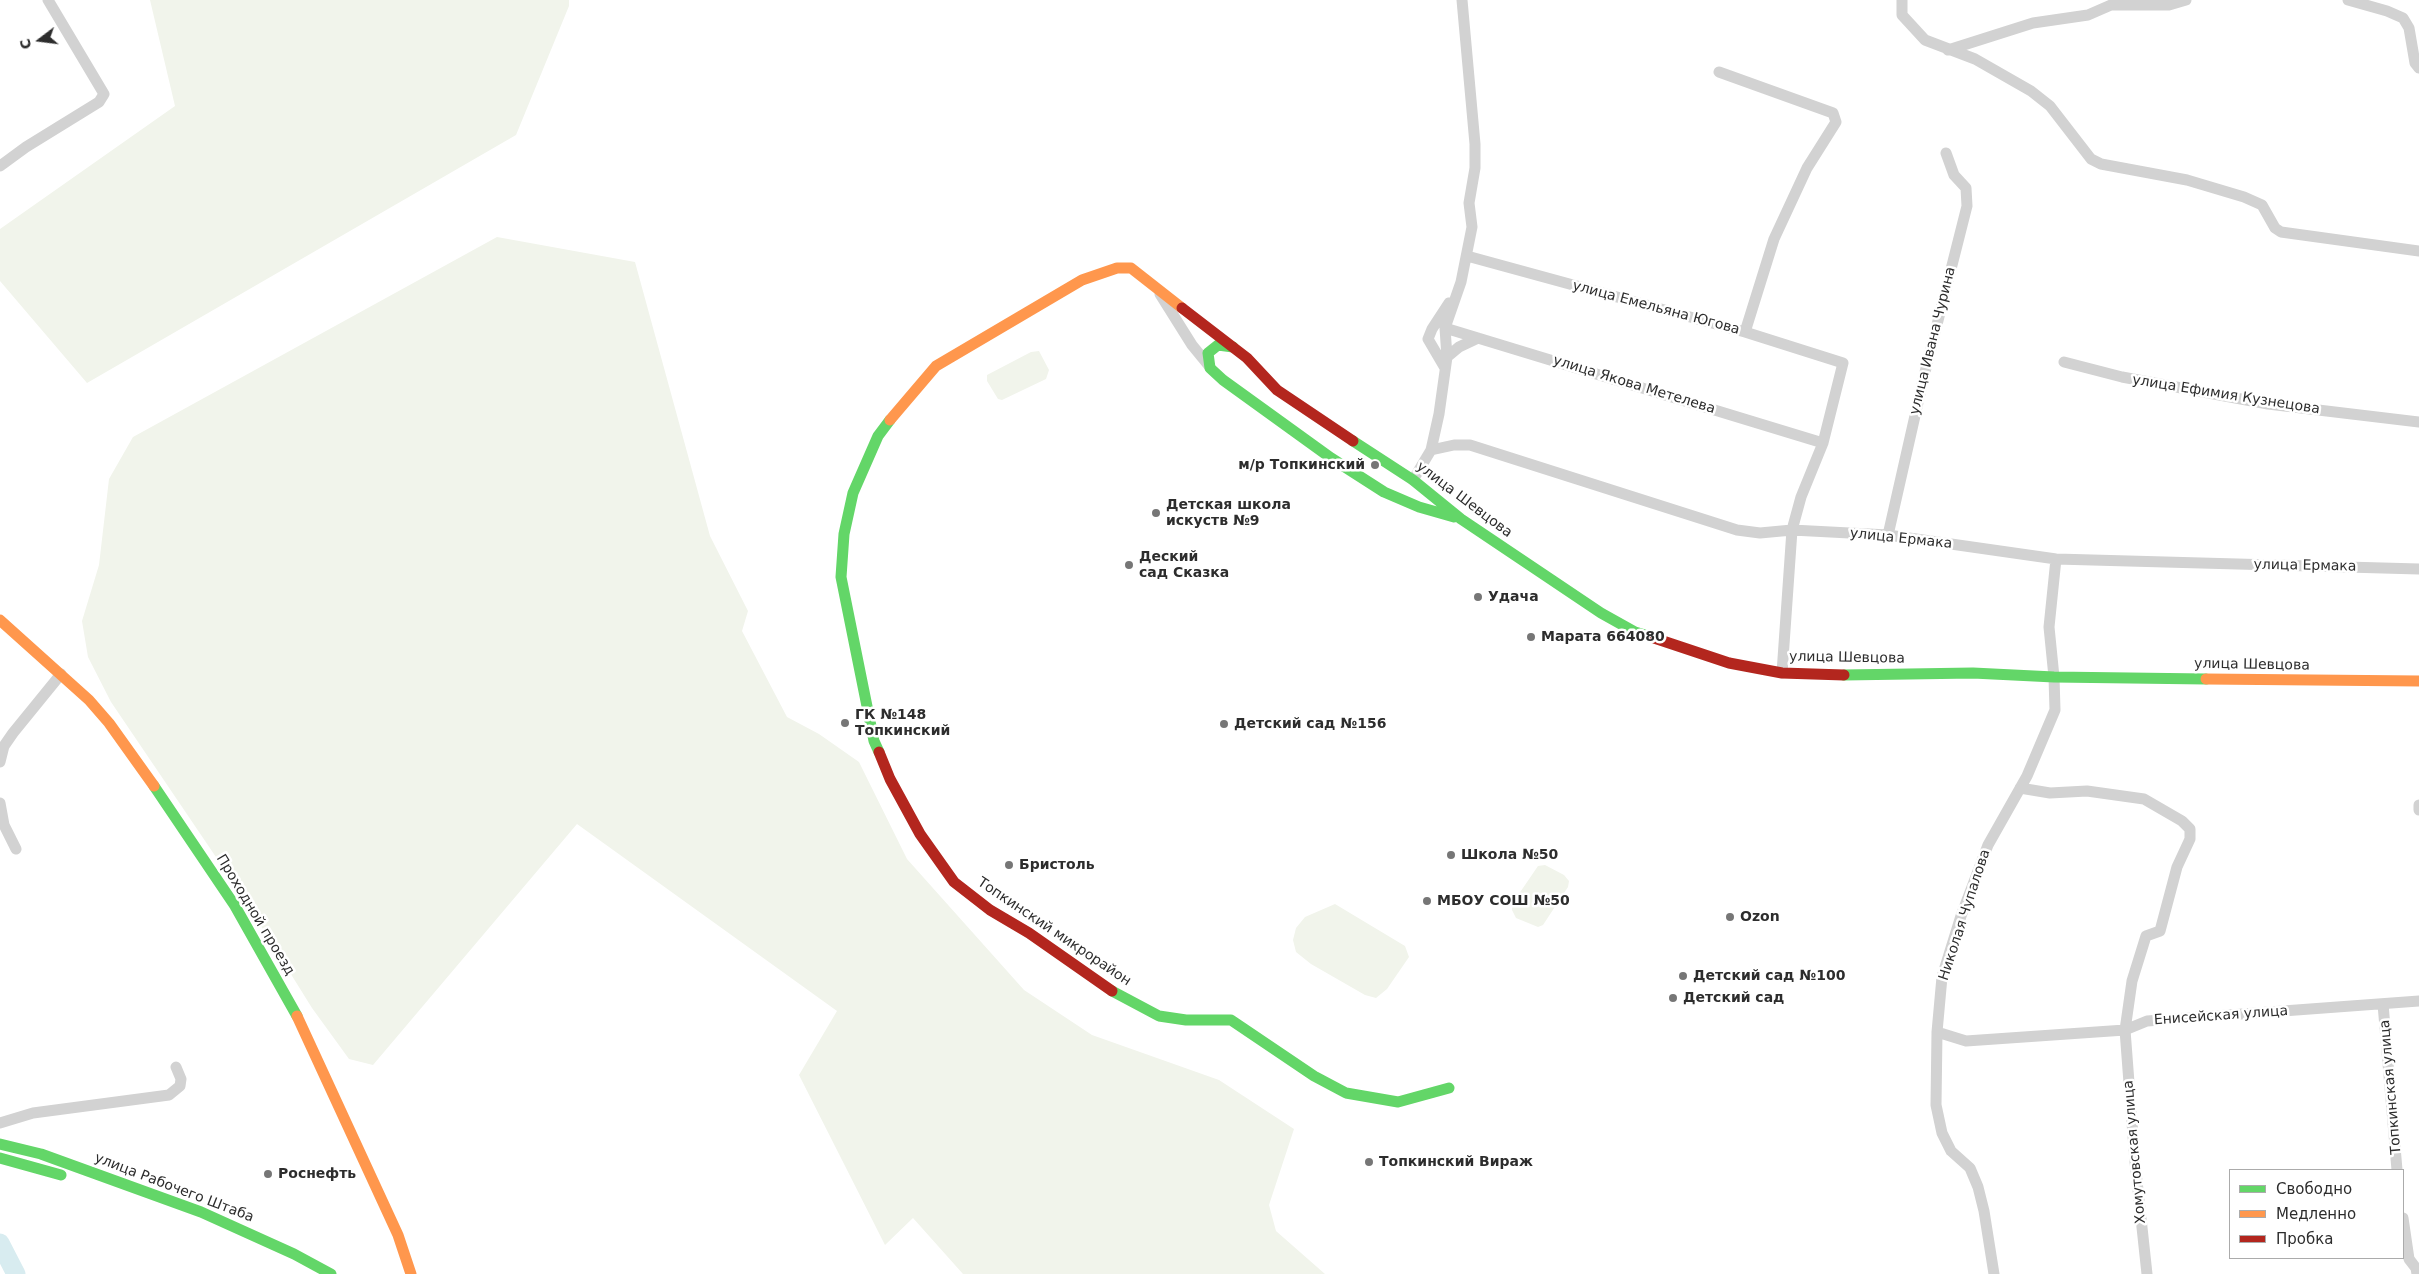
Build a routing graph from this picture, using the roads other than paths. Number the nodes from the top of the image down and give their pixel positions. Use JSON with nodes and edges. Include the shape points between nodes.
{"nodes":[{"id":1,"x":48,"y":0,"type":"edge"},
{"id":2,"x":1462,"y":0,"type":"edge"},
{"id":3,"x":1902,"y":0,"type":"edge"},
{"id":4,"x":2186,"y":0,"type":"edge"},
{"id":5,"x":2348,"y":0,"type":"edge"},
{"id":6,"x":1948,"y":50,"type":"junction"},
{"id":7,"x":2419,"y":68,"type":"edge"},
{"id":8,"x":1719,"y":72,"type":"dead end"},
{"id":9,"x":1946,"y":153,"type":"dead end"},
{"id":10,"x":0,"y":166,"type":"edge"},
{"id":11,"x":2419,"y":251,"type":"edge"},
{"id":12,"x":1467,"y":256,"type":"junction"},
{"id":13,"x":1131,"y":268,"type":"joint"},
{"id":14,"x":1461,"y":282,"type":"junction"},
{"id":15,"x":1156,"y":288,"type":"junction"},
{"id":16,"x":1445,"y":328,"type":"junction"},
{"id":17,"x":1745,"y":332,"type":"junction"},
{"id":18,"x":1478,"y":338,"type":"junction"},
{"id":19,"x":1234,"y":347,"type":"junction"},
{"id":20,"x":2064,"y":362,"type":"dead end"},
{"id":21,"x":1446,"y":363,"type":"junction"},
{"id":22,"x":1210,"y":368,"type":"junction"},
{"id":23,"x":2419,"y":422,"type":"edge"},
{"id":24,"x":1823,"y":443,"type":"junction"},
{"id":25,"x":1431,"y":450,"type":"junction"},
{"id":26,"x":1413,"y":480,"type":"junction"},
{"id":27,"x":1461,"y":519,"type":"junction"},
{"id":28,"x":1792,"y":530,"type":"junction"},
{"id":29,"x":1888,"y":534,"type":"junction"},
{"id":30,"x":2056,"y":560,"type":"junction"},
{"id":31,"x":2419,"y":569,"type":"edge"},
{"id":32,"x":0,"y":620,"type":"edge"},
{"id":33,"x":1782,"y":673,"type":"junction"},
{"id":34,"x":62,"y":674,"type":"junction"},
{"id":35,"x":2054,"y":677,"type":"junction"},
{"id":36,"x":2419,"y":682,"type":"edge"},
{"id":37,"x":0,"y":762,"type":"edge"},
{"id":38,"x":2020,"y":788,"type":"junction"},
{"id":39,"x":0,"y":803,"type":"edge"},
{"id":40,"x":2419,"y":805,"type":"edge"},
{"id":41,"x":2419,"y":810,"type":"edge"},
{"id":42,"x":16,"y":849,"type":"dead end"},
{"id":43,"x":2419,"y":1001,"type":"edge"},
{"id":44,"x":2383,"y":1004,"type":"junction"},
{"id":45,"x":2125,"y":1030,"type":"junction"},
{"id":46,"x":1937,"y":1032,"type":"junction"},
{"id":47,"x":176,"y":1067,"type":"dead end"},
{"id":48,"x":1449,"y":1088,"type":"dead end"},
{"id":49,"x":0,"y":1123,"type":"edge"},
{"id":50,"x":0,"y":1144,"type":"edge"},
{"id":51,"x":0,"y":1158,"type":"edge"},
{"id":52,"x":2398,"y":1169,"type":"edge"},
{"id":53,"x":74,"y":1179,"type":"dead end"},
{"id":54,"x":108,"y":1191,"type":"dead end"},
{"id":55,"x":135,"y":1201,"type":"dead end"},
{"id":56,"x":2404,"y":1225,"type":"edge"},
{"id":57,"x":410,"y":1272,"type":"edge"},
{"id":58,"x":331,"y":1274,"type":"edge"},
{"id":59,"x":1994,"y":1274,"type":"edge"},
{"id":60,"x":2147,"y":1274,"type":"edge"},
{"id":61,"x":2417,"y":1274,"type":"edge"}],
"edges":[{"from":1,"to":10,"type":"street","via":[[104,94],[99,102]]},
{"from":2,"to":12,"type":"street","via":[[1475,144],[1469,203],[1472,227]]},
{"from":3,"to":6,"type":"street","via":[[1902,15],[1925,40]]},
{"from":4,"to":6,"type":"street","via":[[2169,5],[2111,5],[2088,16],[2033,23]]},
{"from":5,"to":7,"type":"street","via":[[2403,18],[2409,28],[2415,63]]},
{"from":6,"to":11,"type":"street","via":[[1975,59],[2031,91],[2050,106],[2091,159],[2101,164],[2187,180],[2244,196],[2262,205],[2275,228],[2281,232]]},
{"from":8,"to":17,"type":"street","via":[[1833,113],[1836,122],[1807,168],[1774,239]]},
{"from":9,"to":29,"type":"street","name":"улица Ивана Чурина","via":[[1954,175],[1966,188],[1967,206]]},
{"from":12,"to":14,"type":"street"},
{"from":12,"to":17,"type":"street","name":"улица Емельяна Югова"},
{"from":13,"to":15,"type":"street","name":"улица Шевцова"},
{"from":13,"to":48,"type":"street","name":"Топкинский микрорайон","via":[[1117,268],[1082,280],[936,366],[902,402],[878,436],[853,493],[844,534],[841,577],[877,748],[890,780],[920,834],[954,882],[990,910],[1108,988],[1159,1016],[1231,1020],[1314,1076],[1346,1093],[1398,1102]]},
{"from":14,"to":16,"type":"street"},
{"from":14,"to":21,"type":"street","via":[[1428,339]]},
{"from":15,"to":19,"type":"street","name":"улица Шевцова"},
{"from":15,"to":22,"type":"street"},
{"from":16,"to":18,"type":"street","name":"улица Якова Метелева"},
{"from":16,"to":21,"type":"street"},
{"from":17,"to":24,"type":"street","name":"улица Емельяна Югова","via":[[1844,363]]},
{"from":18,"to":21,"type":"street","via":[[1459,347]]},
{"from":18,"to":24,"type":"street","name":"улица Якова Метелева"},
{"from":19,"to":22,"type":"street","via":[[1218,345],[1212,348],[1208,353]]},
{"from":19,"to":26,"type":"street","name":"улица Шевцова","via":[[1277,390]]},
{"from":20,"to":23,"type":"street","name":"улица Ефимия Кузнецова","via":[[2122,377],[2268,404]]},
{"from":21,"to":25,"type":"street","via":[[1440,414]]},
{"from":22,"to":27,"type":"street","via":[[1331,458],[1384,492],[1418,507]]},
{"from":24,"to":28,"type":"street","via":[[1801,497]]},
{"from":25,"to":26,"type":"street"},
{"from":25,"to":28,"type":"street","name":"улица Ермака","via":[[1470,445],[1737,530],[1760,533]]},
{"from":26,"to":27,"type":"street","name":"улица Шевцова"},
{"from":27,"to":33,"type":"street","name":"улица Шевцова","via":[[1600,613],[1635,632],[1729,663]]},
{"from":28,"to":29,"type":"street","name":"улица Ермака"},
{"from":28,"to":33,"type":"street"},
{"from":29,"to":30,"type":"street","name":"улица Ермака"},
{"from":30,"to":31,"type":"street","name":"улица Ермака"},
{"from":30,"to":35,"type":"street","name":"Николая Чупалова","via":[[2048,627]]},
{"from":32,"to":34,"type":"street","name":"Проходной проезд"},
{"from":33,"to":35,"type":"street","name":"улица Шевцова","via":[[1973,673]]},
{"from":34,"to":37,"type":"street","via":[[13,733],[4,746]]},
{"from":34,"to":57,"type":"street","name":"Проходной проезд","via":[[109,723],[235,906],[294,1009],[398,1235]]},
{"from":35,"to":36,"type":"street","name":"улица Шевцова"},
{"from":35,"to":38,"type":"street","name":"Николая Чупалова","via":[[2054,710]]},
{"from":38,"to":45,"type":"street","name":"Хомутовская улица","via":[[2050,793],[2087,791],[2144,799],[2190,829],[2190,838],[2177,867],[2160,931],[2146,936],[2132,980]]},
{"from":38,"to":46,"type":"street","name":"Николая Чупалова","via":[[1988,845],[1961,916],[1942,977]]},
{"from":39,"to":42,"type":"street","via":[[4,825]]},
{"from":40,"to":41,"type":"street"},
{"from":43,"to":44,"type":"street","name":"Енисейская улица"},
{"from":44,"to":45,"type":"street","name":"Енисейская улица","via":[[2147,1021]]},
{"from":44,"to":52,"type":"street","name":"Топкинская улица"},
{"from":45,"to":46,"type":"street","name":"Енисейская улица","via":[[1966,1041]]},
{"from":45,"to":60,"type":"street","name":"Хомутовская улица"},
{"from":46,"to":59,"type":"street","name":"Николая Чупалова","via":[[1936,1105],[1942,1133],[1951,1151],[1970,1168],[1978,1187]]},
{"from":47,"to":49,"type":"street","via":[[180,1086],[169,1095],[33,1113]]},
{"from":50,"to":58,"type":"street","name":"улица Рабочего Штаба","via":[[41,1154],[201,1212]]},
{"from":51,"to":53,"type":"street"},
{"from":54,"to":55,"type":"street","name":"улица Рабочего Штаба"},
{"from":56,"to":61,"type":"street","via":[[2409,1259]]}]}
